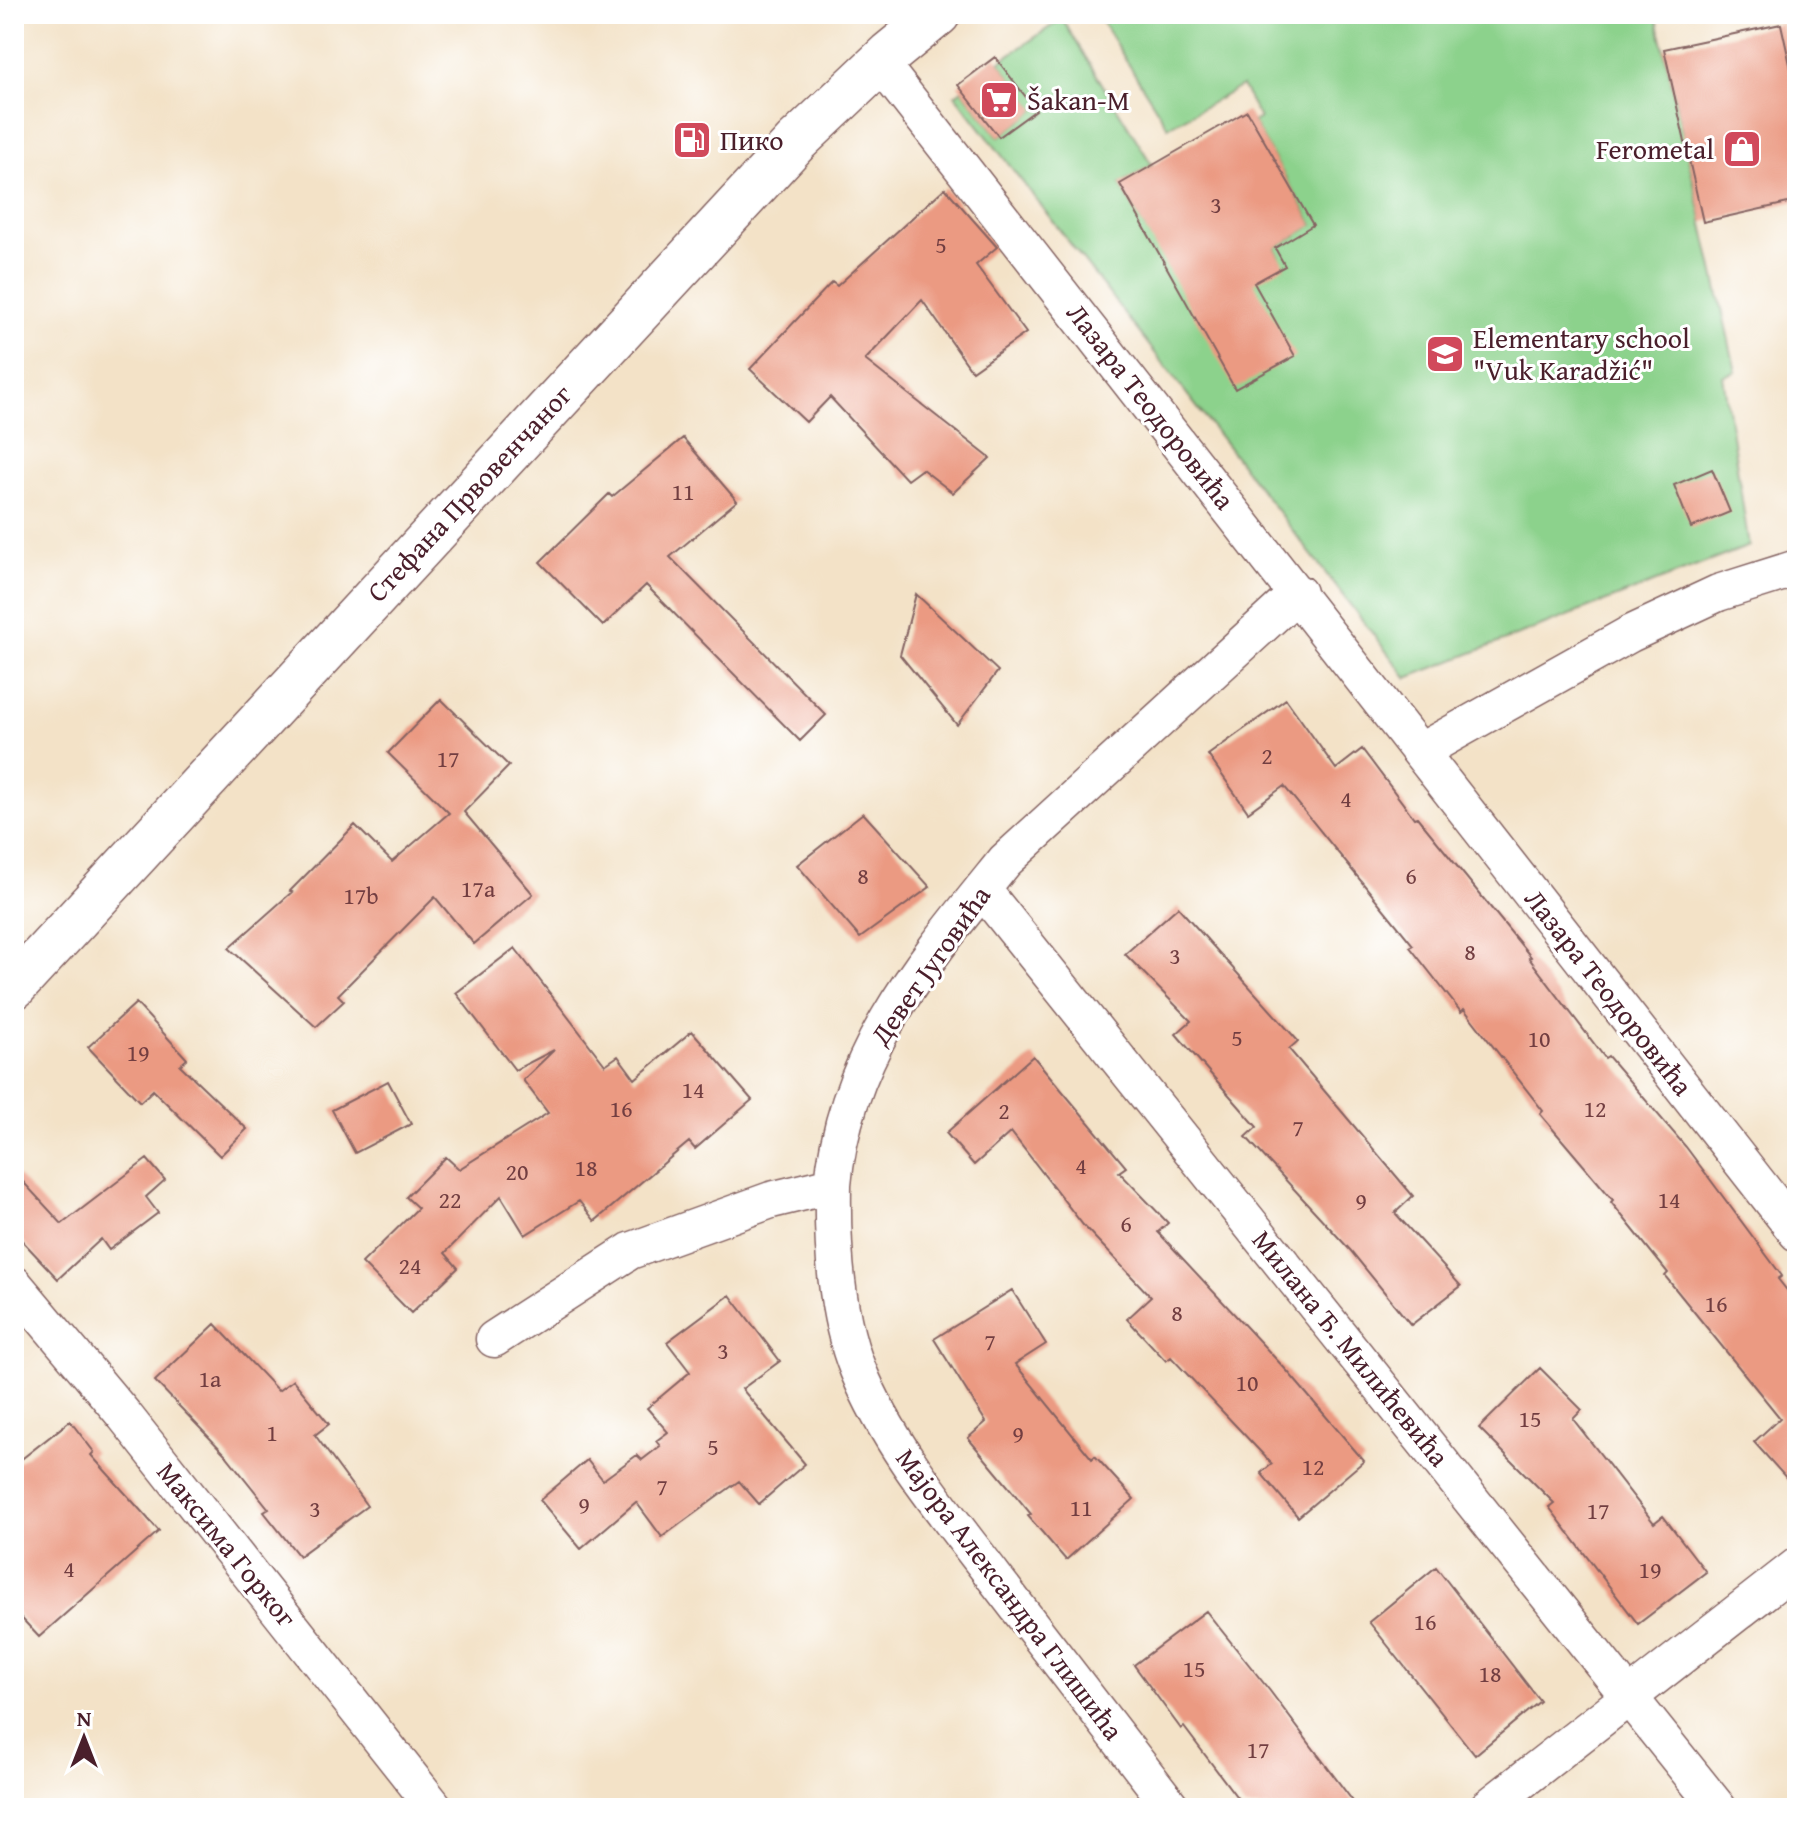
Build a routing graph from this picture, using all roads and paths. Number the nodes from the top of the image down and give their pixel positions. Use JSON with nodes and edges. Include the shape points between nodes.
{"nodes":[{"id":1,"x":938,"y":14,"type":"edge"},
{"id":2,"x":880,"y":63,"type":"junction"},
{"id":3,"x":1797,"y":568,"type":"edge"},
{"id":4,"x":1298,"y":593,"type":"junction"},
{"id":5,"x":1421,"y":751,"type":"junction"},
{"id":6,"x":982,"y":889,"type":"junction"},
{"id":7,"x":14,"y":987,"type":"edge"},
{"id":8,"x":833,"y":1185,"type":"junction"},
{"id":9,"x":1797,"y":1233,"type":"edge"},
{"id":10,"x":14,"y":1284,"type":"edge"},
{"id":11,"x":494,"y":1339,"type":"dead end"},
{"id":12,"x":1797,"y":1566,"type":"edge"},
{"id":13,"x":1631,"y":1696,"type":"junction"},
{"id":14,"x":435,"y":1808,"type":"edge"},
{"id":15,"x":1172,"y":1808,"type":"edge"},
{"id":16,"x":1487,"y":1808,"type":"edge"},
{"id":17,"x":1718,"y":1808,"type":"edge"}],
"edges":[{"from":1,"to":2,"type":"street","name":"Стефана Првовенчаног"},
{"from":2,"to":4,"type":"street","name":"Лазара Теодоровића"},
{"from":2,"to":7,"type":"street","name":"Стефана Првовенчаног","via":[[796,142]]},
{"from":3,"to":5,"type":"street","via":[[1718,593],[1630,634]]},
{"from":4,"to":5,"type":"street","name":"Лазара Теодоровића"},
{"from":4,"to":6,"type":"street","name":"Девет Југовића","via":[[1005,861]]},
{"from":5,"to":9,"type":"street","name":"Лазара Теодоровића"},
{"from":6,"to":8,"type":"street","name":"Девет Југовића","via":[[890,1012],[861,1068],[844,1113]]},
{"from":6,"to":13,"type":"street","name":"Милана Ђ. Милићевића"},
{"from":8,"to":11,"type":"street","via":[[771,1200],[630,1251]]},
{"from":8,"to":15,"type":"street","name":"Мајора Александра Глишића","via":[[832,1220],[845,1320],[875,1408],[913,1472]]},
{"from":10,"to":14,"type":"street","name":"Максима Горког"},
{"from":12,"to":13,"type":"street"},
{"from":13,"to":16,"type":"street"},
{"from":13,"to":17,"type":"street","name":"Милана Ђ. Милићевића"}]}
